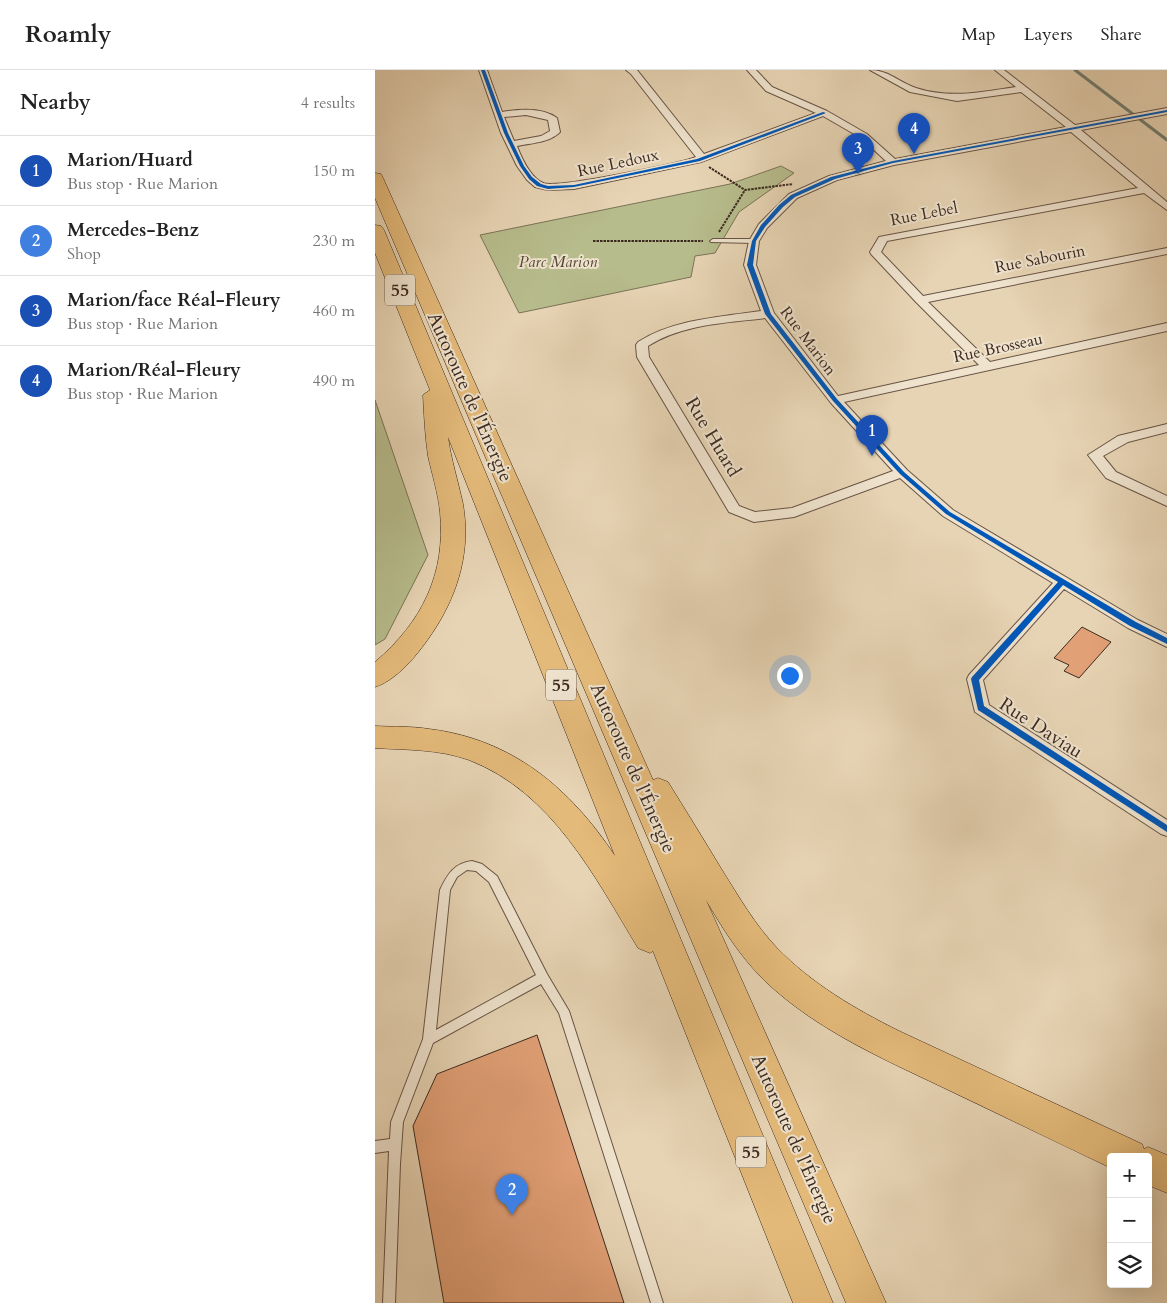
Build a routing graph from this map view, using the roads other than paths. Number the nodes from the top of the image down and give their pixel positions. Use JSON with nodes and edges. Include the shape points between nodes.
{"nodes":[{"id":1,"x":630,"y":70,"type":"edge"},
{"id":2,"x":751,"y":70,"type":"edge"},
{"id":3,"x":874,"y":70,"type":"edge"},
{"id":4,"x":999,"y":70,"type":"edge"},
{"id":5,"x":486,"y":71,"type":"edge"},
{"id":6,"x":1023,"y":89,"type":"junction"},
{"id":7,"x":1167,"y":111,"type":"edge"},
{"id":8,"x":823,"y":113,"type":"junction"},
{"id":9,"x":499,"y":115,"type":"junction"},
{"id":10,"x":1074,"y":129,"type":"junction"},
{"id":11,"x":511,"y":144,"type":"junction"},
{"id":12,"x":698,"y":160,"type":"junction"},
{"id":13,"x":893,"y":162,"type":"junction"},
{"id":14,"x":375,"y":178,"type":"edge"},
{"id":15,"x":1145,"y":190,"type":"junction"},
{"id":16,"x":1167,"y":208,"type":"edge"},
{"id":17,"x":375,"y":230,"type":"edge"},
{"id":18,"x":713,"y":241,"type":"road end"},
{"id":19,"x":754,"y":241,"type":"junction"},
{"id":20,"x":1167,"y":251,"type":"edge"},
{"id":21,"x":920,"y":300,"type":"junction"},
{"id":22,"x":768,"y":314,"type":"junction"},
{"id":23,"x":1167,"y":327,"type":"edge"},
{"id":24,"x":988,"y":367,"type":"junction"},
{"id":25,"x":432,"y":369,"type":"junction"},
{"id":26,"x":835,"y":400,"type":"junction"},
{"id":27,"x":1167,"y":428,"type":"edge"},
{"id":28,"x":902,"y":473,"type":"junction"},
{"id":29,"x":1167,"y":502,"type":"edge"},
{"id":30,"x":1062,"y":582,"type":"junction"},
{"id":31,"x":1167,"y":641,"type":"edge"},
{"id":32,"x":375,"y":677,"type":"edge"},
{"id":33,"x":599,"y":690,"type":"junction"},
{"id":34,"x":375,"y":737,"type":"edge"},
{"id":35,"x":1167,"y":829,"type":"edge"},
{"id":36,"x":543,"y":977,"type":"junction"},
{"id":37,"x":689,"y":1001,"type":"junction"},
{"id":38,"x":429,"y":1039,"type":"junction"},
{"id":39,"x":395,"y":1144,"type":"junction"},
{"id":40,"x":375,"y":1147,"type":"edge"},
{"id":41,"x":1120,"y":1153,"type":"edge"},
{"id":42,"x":1152,"y":1168,"type":"edge"},
{"id":43,"x":1167,"y":1174,"type":"edge"},
{"id":44,"x":389,"y":1303,"type":"edge"},
{"id":45,"x":657,"y":1303,"type":"edge"},
{"id":46,"x":813,"y":1303,"type":"edge"},
{"id":47,"x":866,"y":1303,"type":"edge"}],
"edges":[{"from":1,"to":12,"type":"street","via":[[701,157]]},
{"from":2,"to":8,"type":"street","via":[[769,89]]},
{"from":3,"to":6,"type":"street","via":[[913,90],[957,98]]},
{"from":4,"to":6,"type":"street"},
{"from":5,"to":9,"type":"street","name":"Rue Ledoux"},
{"from":6,"to":10,"type":"street"},
{"from":7,"to":10,"type":"street","name":"Rue Marion"},
{"from":8,"to":12,"type":"street","name":"Rue Ledoux"},
{"from":8,"to":13,"type":"street","via":[[864,136]]},
{"from":9,"to":11,"type":"street","name":"Rue Ledoux"},
{"from":9,"to":11,"type":"street","via":[[537,112],[553,118],[555,132],[544,138]]},
{"from":10,"to":13,"type":"street","name":"Rue Marion"},
{"from":10,"to":15,"type":"street"},
{"from":11,"to":12,"type":"street","name":"Rue Ledoux","via":[[527,175],[539,185],[554,188]]},
{"from":13,"to":19,"type":"street","name":"Rue Marion","via":[[807,188],[781,206]]},
{"from":14,"to":33,"type":"highway","name":"Autoroute de l'Énergie","number":"55"},
{"from":15,"to":16,"type":"street"},
{"from":15,"to":21,"type":"street","name":"Rue Lebel","via":[[883,239],[875,252]]},
{"from":17,"to":25,"type":"highway","name":"Autoroute de l'Énergie","number":"55"},
{"from":18,"to":19,"type":"lane"},
{"from":19,"to":22,"type":"street","name":"Rue Marion","via":[[750,265]]},
{"from":20,"to":21,"type":"street","name":"Rue Sabourin"},
{"from":21,"to":24,"type":"street","name":"Rue Lebel"},
{"from":22,"to":26,"type":"street","name":"Rue Marion"},
{"from":22,"to":28,"type":"street","name":"Rue Huard","via":[[682,328],[651,337],[642,346],[643,357],[734,508],[754,517],[795,512]]},
{"from":23,"to":24,"type":"street","name":"Rue Brosseau"},
{"from":24,"to":26,"type":"street","name":"Rue Brosseau"},
{"from":25,"to":32,"type":"highway","via":[[438,446],[452,519],[450,568],[443,591],[426,623],[401,654]]},
{"from":25,"to":37,"type":"highway","name":"Autoroute de l'Énergie","number":"55"},
{"from":26,"to":28,"type":"street","name":"Rue Marion"},
{"from":27,"to":29,"type":"street","via":[[1123,439],[1095,455],[1111,476]]},
{"from":28,"to":30,"type":"street","name":"Rue Marion","via":[[948,513]]},
{"from":30,"to":31,"type":"street","name":"Rue Marion"},
{"from":30,"to":35,"type":"street","name":"Rue Daviau","via":[[975,679],[981,708]]},
{"from":33,"to":41,"type":"highway","via":[[729,909],[760,952],[786,978],[815,1002],[865,1032]]},
{"from":33,"to":47,"type":"highway","name":"Autoroute de l'Énergie","number":"55"},
{"from":34,"to":37,"type":"highway","via":[[420,738],[464,746],[501,761],[537,785],[585,836]]},
{"from":36,"to":38,"type":"lane"},
{"from":36,"to":38,"type":"lane","via":[[493,879],[475,866],[459,868],[445,890]]},
{"from":36,"to":45,"type":"lane","via":[[564,1011]]},
{"from":37,"to":46,"type":"highway","name":"Autoroute de l'Énergie","number":"55"},
{"from":38,"to":39,"type":"lane","via":[[397,1122]]},
{"from":39,"to":40,"type":"lane"},
{"from":39,"to":44,"type":"lane"},
{"from":42,"to":43,"type":"highway"}]}
